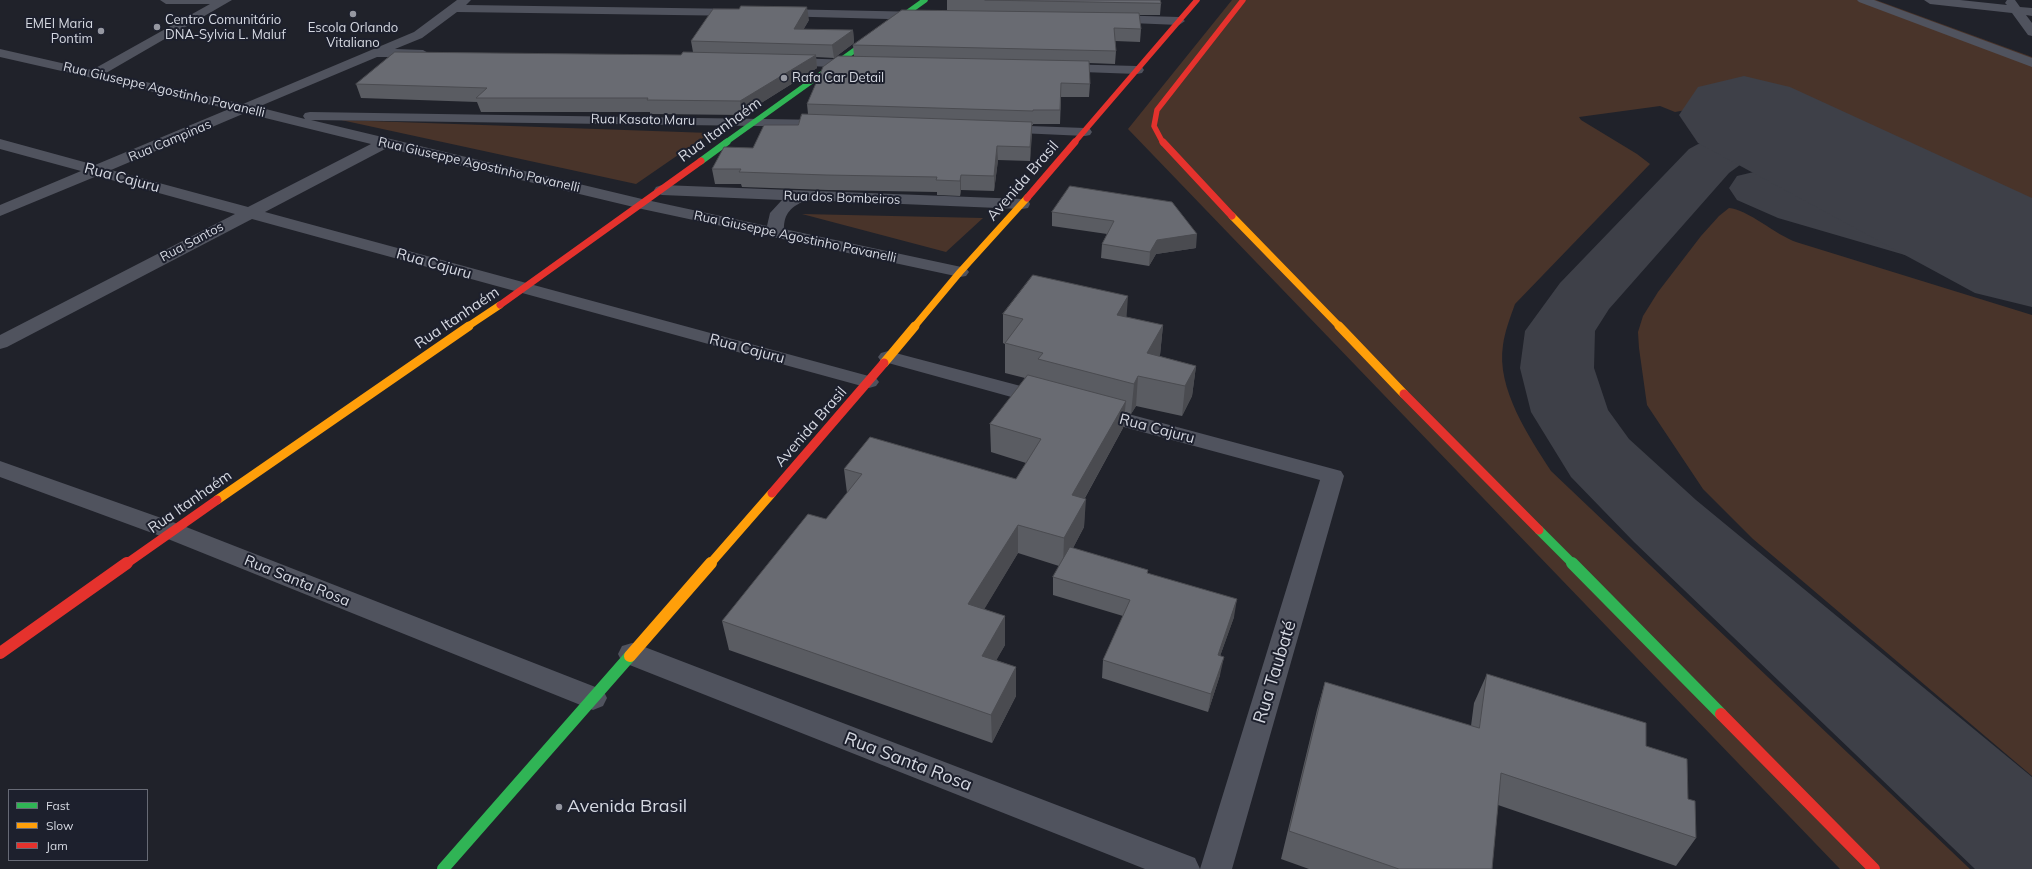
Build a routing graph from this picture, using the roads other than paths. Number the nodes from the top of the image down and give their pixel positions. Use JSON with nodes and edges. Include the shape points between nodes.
{"nodes":[{"id":1,"x":166,"y":0,"type":"edge"},
{"id":2,"x":925,"y":0,"type":"edge"},
{"id":3,"x":1197,"y":0,"type":"edge"},
{"id":4,"x":1243,"y":0,"type":"edge"},
{"id":5,"x":1863,"y":0,"type":"edge"},
{"id":6,"x":1895,"y":0,"type":"edge"},
{"id":7,"x":1930,"y":0,"type":"edge"},
{"id":8,"x":2009,"y":0,"type":"edge"},
{"id":9,"x":224,"y":1,"type":"edge"},
{"id":10,"x":461,"y":4,"type":"edge"},
{"id":11,"x":2017,"y":10,"type":"junction"},
{"id":12,"x":2032,"y":12,"type":"edge"},
{"id":13,"x":750,"y":13,"type":"edge"},
{"id":14,"x":766,"y":13,"type":"edge"},
{"id":15,"x":902,"y":15,"type":"junction"},
{"id":16,"x":933,"y":16,"type":"edge"},
{"id":17,"x":1100,"y":19,"type":"edge"},
{"id":18,"x":1179,"y":21,"type":"junction"},
{"id":19,"x":1960,"y":23,"type":"dead end"},
{"id":20,"x":2032,"y":32,"type":"edge"},
{"id":21,"x":0,"y":53,"type":"edge"},
{"id":22,"x":377,"y":53,"type":"junction"},
{"id":23,"x":432,"y":54,"type":"edge"},
{"id":24,"x":773,"y":62,"type":"edge"},
{"id":25,"x":837,"y":64,"type":"junction"},
{"id":26,"x":868,"y":64,"type":"edge"},
{"id":27,"x":2032,"y":64,"type":"edge"},
{"id":28,"x":1050,"y":68,"type":"edge"},
{"id":29,"x":1137,"y":70,"type":"junction"},
{"id":30,"x":94,"y":74,"type":"junction"},
{"id":31,"x":247,"y":108,"type":"junction"},
{"id":32,"x":273,"y":115,"type":"junction"},
{"id":33,"x":755,"y":122,"type":"junction"},
{"id":34,"x":841,"y":124,"type":"edge"},
{"id":35,"x":990,"y":129,"type":"edge"},
{"id":36,"x":1085,"y":132,"type":"junction"},
{"id":37,"x":385,"y":143,"type":"junction"},
{"id":38,"x":0,"y":144,"type":"edge"},
{"id":39,"x":97,"y":171,"type":"junction"},
{"id":40,"x":662,"y":190,"type":"junction"},
{"id":41,"x":802,"y":196,"type":"junction"},
{"id":42,"x":642,"y":204,"type":"junction"},
{"id":43,"x":1022,"y":204,"type":"junction"},
{"id":44,"x":0,"y":211,"type":"edge"},
{"id":45,"x":250,"y":212,"type":"junction"},
{"id":46,"x":775,"y":232,"type":"junction"},
{"id":47,"x":960,"y":272,"type":"junction"},
{"id":48,"x":524,"y":289,"type":"junction"},
{"id":49,"x":0,"y":343,"type":"edge"},
{"id":50,"x":888,"y":357,"type":"junction"},
{"id":51,"x":869,"y":382,"type":"junction"},
{"id":52,"x":0,"y":469,"type":"edge"},
{"id":53,"x":1333,"y":476,"type":"joint"},
{"id":54,"x":172,"y":531,"type":"junction"},
{"id":55,"x":0,"y":653,"type":"edge"},
{"id":56,"x":632,"y":654,"type":"junction"},
{"id":57,"x":592,"y":698,"type":"junction"},
{"id":58,"x":443,"y":869,"type":"edge"},
{"id":59,"x":1184,"y":869,"type":"edge"},
{"id":60,"x":1216,"y":869,"type":"edge"},
{"id":61,"x":1874,"y":869,"type":"edge"}],
"edges":[{"from":1,"to":9,"type":"street"},
{"from":2,"to":15,"type":"street","name":"Rua Itanhaém"},
{"from":3,"to":18,"type":"street","name":"Avenida Brasil"},
{"from":4,"to":61,"type":"street","via":[[1157,110],[1154,126],[1164,145],[1404,394]]},
{"from":5,"to":27,"type":"street"},
{"from":6,"to":19,"type":"street"},
{"from":7,"to":11,"type":"street"},
{"from":8,"to":11,"type":"street"},
{"from":9,"to":30,"type":"street"},
{"from":10,"to":13,"type":"street"},
{"from":10,"to":22,"type":"street","name":"Rua Campinas","via":[[418,35]]},
{"from":11,"to":12,"type":"street"},
{"from":11,"to":20,"type":"street"},
{"from":14,"to":15,"type":"street"},
{"from":15,"to":16,"type":"street"},
{"from":15,"to":25,"type":"street","name":"Rua Itanhaém"},
{"from":17,"to":18,"type":"street"},
{"from":18,"to":29,"type":"street","name":"Avenida Brasil"},
{"from":21,"to":30,"type":"street","name":"Rua Giuseppe Agostinho Pavanelli"},
{"from":22,"to":23,"type":"street"},
{"from":22,"to":31,"type":"street","name":"Rua Campinas"},
{"from":24,"to":25,"type":"street"},
{"from":25,"to":26,"type":"street"},
{"from":25,"to":33,"type":"street","name":"Rua Itanhaém"},
{"from":28,"to":29,"type":"street"},
{"from":29,"to":36,"type":"street","name":"Avenida Brasil"},
{"from":30,"to":31,"type":"street","name":"Rua Giuseppe Agostinho Pavanelli"},
{"from":31,"to":32,"type":"street","name":"Rua Giuseppe Agostinho Pavanelli"},
{"from":31,"to":39,"type":"street","name":"Rua Campinas"},
{"from":32,"to":33,"type":"street","name":"Rua Kasato Maru"},
{"from":32,"to":37,"type":"street","name":"Rua Giuseppe Agostinho Pavanelli"},
{"from":33,"to":34,"type":"street","name":"Rua Kasato Maru"},
{"from":33,"to":40,"type":"street","name":"Rua Itanhaém"},
{"from":35,"to":36,"type":"street"},
{"from":36,"to":43,"type":"street","name":"Avenida Brasil"},
{"from":37,"to":42,"type":"street","name":"Rua Giuseppe Agostinho Pavanelli"},
{"from":37,"to":45,"type":"street","name":"Rua Santos"},
{"from":38,"to":39,"type":"street","name":"Rua Cajuru"},
{"from":39,"to":44,"type":"street","name":"Rua Campinas"},
{"from":39,"to":45,"type":"street","name":"Rua Cajuru"},
{"from":40,"to":41,"type":"street","name":"Rua dos Bombeiros"},
{"from":40,"to":42,"type":"street","name":"Rua Itanhaém"},
{"from":41,"to":43,"type":"street","name":"Rua dos Bombeiros"},
{"from":41,"to":46,"type":"street","via":[[786,203],[779,210],[775,218]]},
{"from":42,"to":46,"type":"street","name":"Rua Giuseppe Agostinho Pavanelli"},
{"from":42,"to":48,"type":"street","name":"Rua Itanhaém"},
{"from":43,"to":47,"type":"street","name":"Avenida Brasil"},
{"from":45,"to":48,"type":"street","name":"Rua Cajuru"},
{"from":45,"to":49,"type":"street","name":"Rua Santos"},
{"from":46,"to":47,"type":"street","name":"Rua Giuseppe Agostinho Pavanelli"},
{"from":47,"to":50,"type":"street","name":"Avenida Brasil"},
{"from":48,"to":51,"type":"street","name":"Rua Cajuru"},
{"from":48,"to":54,"type":"street","name":"Rua Itanhaém"},
{"from":50,"to":51,"type":"street","name":"Avenida Brasil"},
{"from":50,"to":53,"type":"street","name":"Rua Cajuru"},
{"from":51,"to":56,"type":"street","name":"Avenida Brasil"},
{"from":52,"to":54,"type":"street","name":"Rua Santa Rosa"},
{"from":53,"to":60,"type":"street","name":"Rua Taubaté"},
{"from":54,"to":55,"type":"street","name":"Rua Itanhaém"},
{"from":54,"to":57,"type":"street","name":"Rua Santa Rosa"},
{"from":56,"to":57,"type":"street","name":"Avenida Brasil"},
{"from":56,"to":59,"type":"street","name":"Rua Santa Rosa"},
{"from":57,"to":58,"type":"street","name":"Avenida Brasil"}]}
